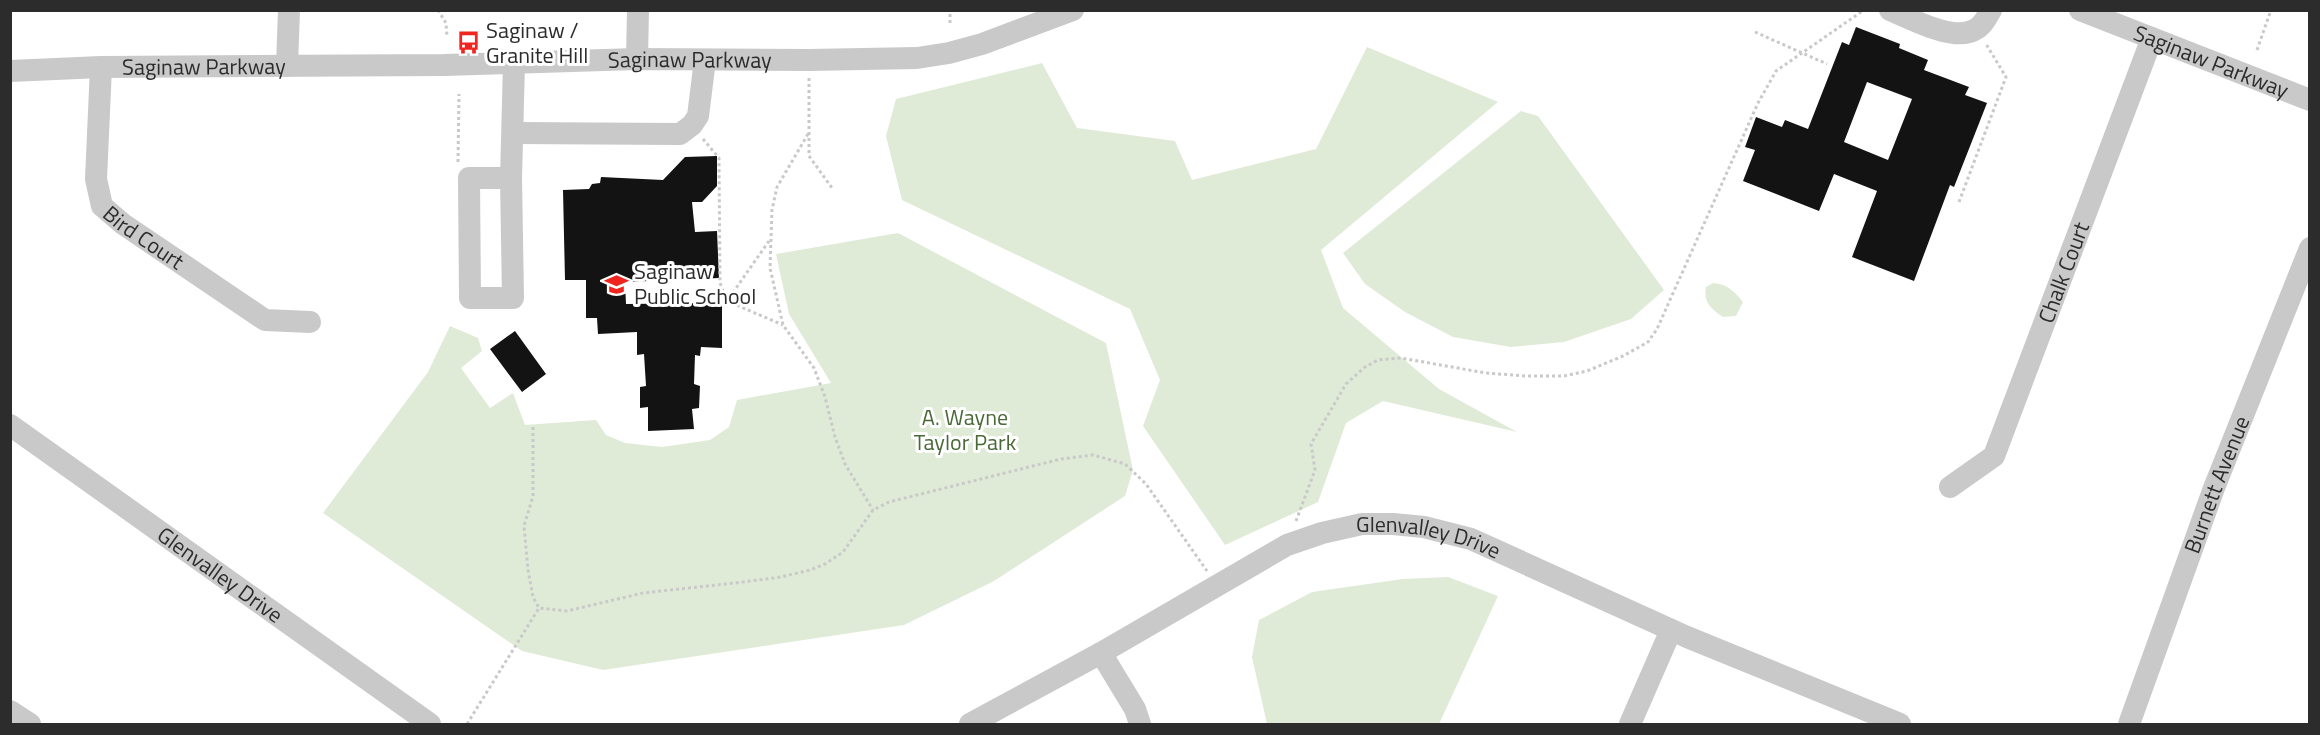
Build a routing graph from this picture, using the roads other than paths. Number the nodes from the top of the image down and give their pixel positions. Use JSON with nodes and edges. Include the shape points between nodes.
{"nodes":[{"id":1,"x":289,"y":10,"type":"edge"},
{"id":2,"x":639,"y":10,"type":"edge"},
{"id":3,"x":1073,"y":10,"type":"edge"},
{"id":4,"x":1890,"y":10,"type":"edge"},
{"id":5,"x":1991,"y":10,"type":"edge"},
{"id":6,"x":2080,"y":10,"type":"edge"},
{"id":7,"x":2152,"y":38,"type":"junction"},
{"id":8,"x":637,"y":59,"type":"junction"},
{"id":9,"x":705,"y":60,"type":"junction"},
{"id":10,"x":514,"y":63,"type":"junction"},
{"id":11,"x":288,"y":66,"type":"junction"},
{"id":12,"x":101,"y":67,"type":"junction"},
{"id":13,"x":10,"y":71,"type":"edge"},
{"id":14,"x":2310,"y":100,"type":"edge"},
{"id":15,"x":513,"y":133,"type":"junction"},
{"id":16,"x":511,"y":177,"type":"junction"},
{"id":17,"x":2310,"y":248,"type":"edge"},
{"id":18,"x":310,"y":322,"type":"dead end"},
{"id":19,"x":10,"y":424,"type":"edge"},
{"id":20,"x":1950,"y":487,"type":"dead end"},
{"id":21,"x":1671,"y":630,"type":"junction"},
{"id":22,"x":1101,"y":653,"type":"junction"},
{"id":23,"x":10,"y":711,"type":"edge"},
{"id":24,"x":30,"y":724,"type":"edge"},
{"id":25,"x":430,"y":724,"type":"edge"},
{"id":26,"x":970,"y":724,"type":"edge"},
{"id":27,"x":1140,"y":724,"type":"edge"},
{"id":28,"x":1630,"y":724,"type":"edge"},
{"id":29,"x":1900,"y":724,"type":"edge"},
{"id":30,"x":2129,"y":724,"type":"edge"}],
"edges":[{"from":1,"to":11,"type":"street"},
{"from":2,"to":8,"type":"street"},
{"from":3,"to":9,"type":"street","name":"Saginaw Parkway","via":[[982,44],[917,58]]},
{"from":4,"to":5,"type":"street","via":[[1948,33],[1965,34],[1976,30]]},
{"from":6,"to":7,"type":"street","name":"Saginaw Parkway"},
{"from":7,"to":14,"type":"street","name":"Saginaw Parkway"},
{"from":7,"to":20,"type":"street","name":"Chalk Court","via":[[1994,456]]},
{"from":8,"to":9,"type":"street","name":"Saginaw Parkway"},
{"from":8,"to":10,"type":"street","name":"Saginaw Parkway"},
{"from":9,"to":15,"type":"street","via":[[698,116],[680,134]]},
{"from":10,"to":11,"type":"street","name":"Saginaw Parkway"},
{"from":10,"to":15,"type":"street"},
{"from":11,"to":12,"type":"street","name":"Saginaw Parkway"},
{"from":12,"to":13,"type":"street","name":"Saginaw Parkway"},
{"from":12,"to":18,"type":"street","name":"Bird Court","via":[[96,179],[102,206],[265,320]]},
{"from":15,"to":16,"type":"street"},
{"from":16,"to":16,"type":"street","via":[[513,298],[470,298],[469,178]]},
{"from":17,"to":30,"type":"street","name":"Burnett Avenue","via":[[2214,488]]},
{"from":19,"to":25,"type":"street","name":"Glenvalley Drive"},
{"from":21,"to":22,"type":"street","name":"Glenvalley Drive","via":[[1471,539],[1424,527],[1362,524],[1287,545]]},
{"from":21,"to":28,"type":"street"},
{"from":21,"to":29,"type":"street","name":"Glenvalley Drive"},
{"from":22,"to":26,"type":"street","name":"Glenvalley Drive"},
{"from":22,"to":27,"type":"street"},
{"from":23,"to":24,"type":"street"}]}
